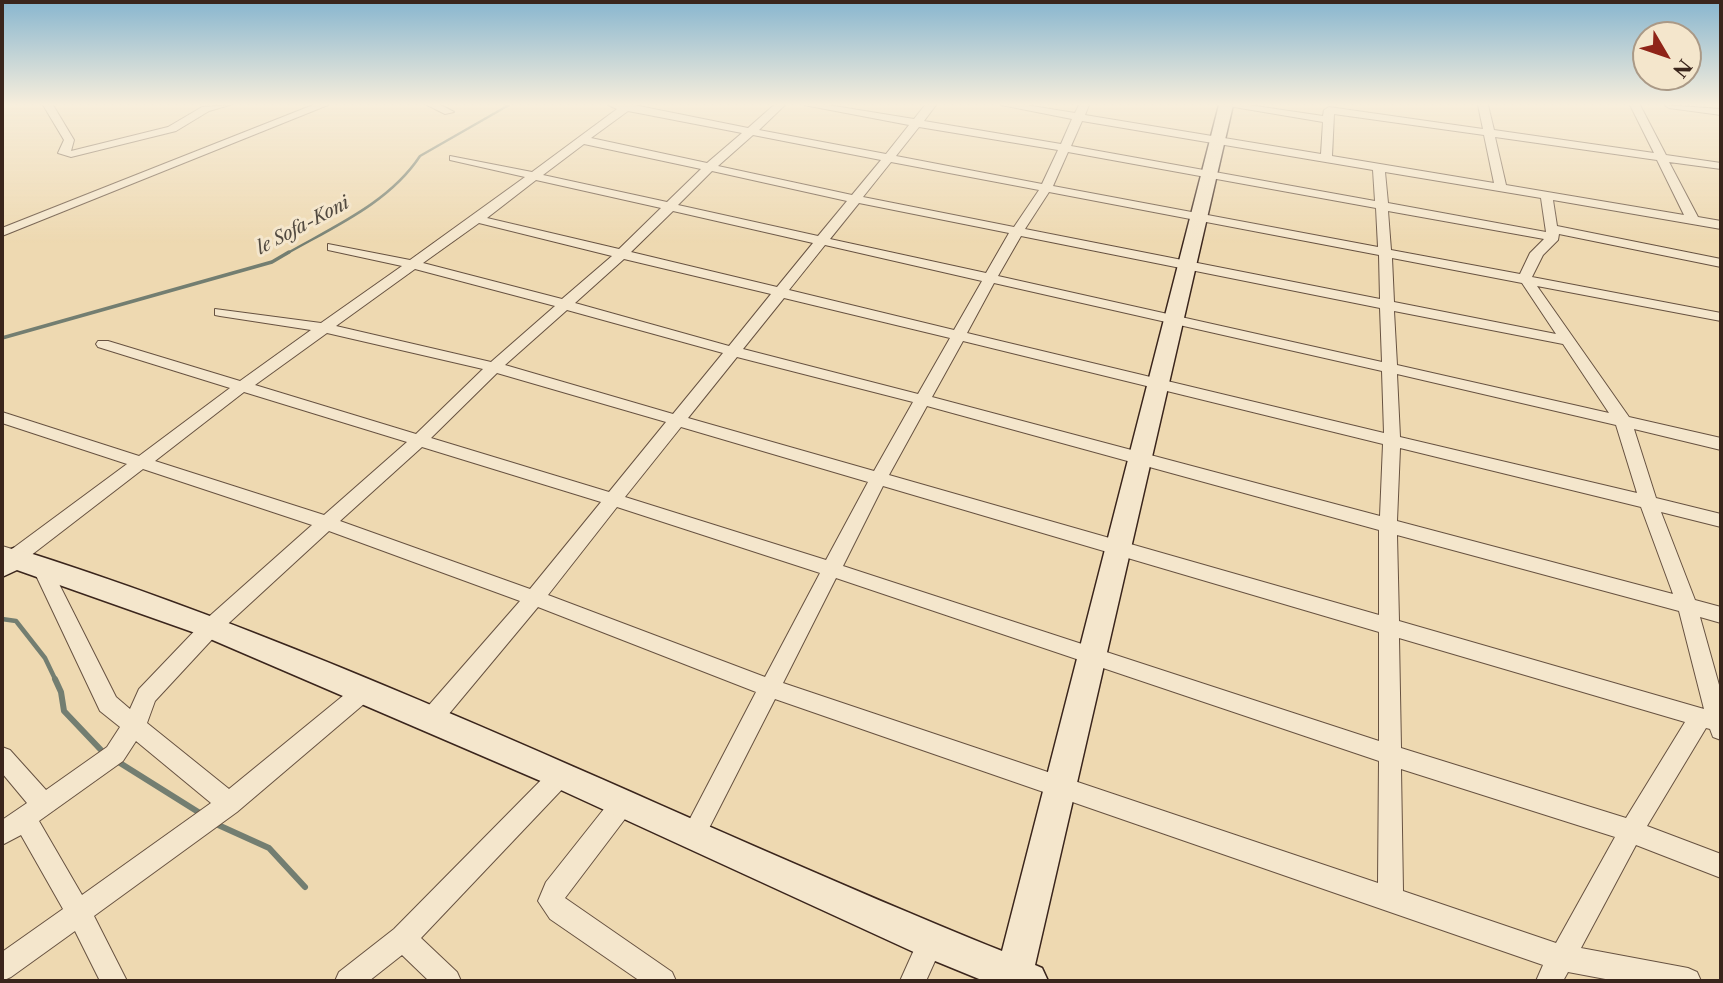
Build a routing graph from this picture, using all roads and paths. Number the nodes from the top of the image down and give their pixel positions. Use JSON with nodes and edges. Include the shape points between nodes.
{"nodes":[{"id":1,"x":65,"y":151,"type":"edge"},
{"id":2,"x":84,"y":151,"type":"edge"},
{"id":3,"x":197,"y":151,"type":"edge"},
{"id":4,"x":568,"y":151,"type":"edge"},
{"id":5,"x":634,"y":151,"type":"edge"},
{"id":6,"x":728,"y":151,"type":"edge"},
{"id":7,"x":844,"y":151,"type":"edge"},
{"id":8,"x":893,"y":151,"type":"edge"},
{"id":9,"x":1063,"y":151,"type":"edge"},
{"id":10,"x":1079,"y":151,"type":"edge"},
{"id":11,"x":1215,"y":151,"type":"edge"},
{"id":12,"x":1274,"y":151,"type":"edge"},
{"id":13,"x":1327,"y":151,"type":"edge"},
{"id":14,"x":1493,"y":151,"type":"edge"},
{"id":15,"x":1616,"y":151,"type":"edge"},
{"id":16,"x":1657,"y":151,"type":"edge"},
{"id":17,"x":1660,"y":157,"type":"junction"},
{"id":18,"x":454,"y":158,"type":"dead end"},
{"id":19,"x":886,"y":159,"type":"junction"},
{"id":20,"x":1326,"y":159,"type":"junction"},
{"id":21,"x":1721,"y":166,"type":"edge"},
{"id":22,"x":710,"y":167,"type":"junction"},
{"id":23,"x":1379,"y":168,"type":"junction"},
{"id":24,"x":534,"y":176,"type":"junction"},
{"id":25,"x":1209,"y":176,"type":"junction"},
{"id":26,"x":1046,"y":188,"type":"junction"},
{"id":27,"x":1501,"y":188,"type":"junction"},
{"id":28,"x":1546,"y":195,"type":"junction"},
{"id":29,"x":856,"y":198,"type":"junction"},
{"id":30,"x":670,"y":207,"type":"junction"},
{"id":31,"x":1382,"y":208,"type":"junction"},
{"id":32,"x":1199,"y":218,"type":"junction"},
{"id":33,"x":477,"y":219,"type":"junction"},
{"id":34,"x":1693,"y":220,"type":"junction"},
{"id":35,"x":1721,"y":225,"type":"edge"},
{"id":36,"x":1017,"y":231,"type":"junction"},
{"id":37,"x":2,"y":232,"type":"edge"},
{"id":38,"x":1553,"y":233,"type":"junction"},
{"id":39,"x":821,"y":242,"type":"junction"},
{"id":40,"x":333,"y":247,"type":"dead end"},
{"id":41,"x":623,"y":254,"type":"junction"},
{"id":42,"x":1385,"y":254,"type":"junction"},
{"id":43,"x":1721,"y":263,"type":"edge"},
{"id":44,"x":413,"y":264,"type":"junction"},
{"id":45,"x":1187,"y":266,"type":"junction"},
{"id":46,"x":1525,"y":278,"type":"junction"},
{"id":47,"x":990,"y":279,"type":"junction"},
{"id":48,"x":780,"y":292,"type":"junction"},
{"id":49,"x":564,"y":305,"type":"junction"},
{"id":50,"x":1388,"y":306,"type":"junction"},
{"id":51,"x":220,"y":312,"type":"dead end"},
{"id":52,"x":1174,"y":317,"type":"junction"},
{"id":53,"x":1721,"y":317,"type":"edge"},
{"id":54,"x":325,"y":328,"type":"junction"},
{"id":55,"x":959,"y":336,"type":"junction"},
{"id":56,"x":1568,"y":341,"type":"junction"},
{"id":57,"x":103,"y":344,"type":"dead end"},
{"id":58,"x":732,"y":351,"type":"junction"},
{"id":59,"x":494,"y":367,"type":"junction"},
{"id":60,"x":1388,"y":367,"type":"junction"},
{"id":61,"x":1159,"y":382,"type":"junction"},
{"id":62,"x":240,"y":388,"type":"junction"},
{"id":63,"x":923,"y":400,"type":"junction"},
{"id":64,"x":2,"y":417,"type":"edge"},
{"id":65,"x":677,"y":418,"type":"junction"},
{"id":66,"x":1623,"y":421,"type":"junction"},
{"id":67,"x":1392,"y":439,"type":"junction"},
{"id":68,"x":417,"y":442,"type":"junction"},
{"id":69,"x":1721,"y":444,"type":"edge"},
{"id":70,"x":1140,"y":458,"type":"junction"},
{"id":71,"x":141,"y":462,"type":"junction"},
{"id":72,"x":878,"y":479,"type":"junction"},
{"id":73,"x":612,"y":499,"type":"junction"},
{"id":74,"x":1648,"y":501,"type":"junction"},
{"id":75,"x":1721,"y":520,"type":"edge"},
{"id":76,"x":326,"y":523,"type":"junction"},
{"id":77,"x":1388,"y":527,"type":"junction"},
{"id":78,"x":1118,"y":548,"type":"junction"},
{"id":79,"x":14,"y":561,"type":"edge"},
{"id":80,"x":831,"y":569,"type":"junction"},
{"id":81,"x":534,"y":598,"type":"junction"},
{"id":82,"x":1687,"y":606,"type":"junction"},
{"id":83,"x":1721,"y":615,"type":"edge"},
{"id":84,"x":211,"y":627,"type":"junction"},
{"id":85,"x":1390,"y":627,"type":"junction"},
{"id":86,"x":1092,"y":655,"type":"junction"},
{"id":87,"x":770,"y":688,"type":"junction"},
{"id":88,"x":363,"y":692,"type":"junction"},
{"id":89,"x":430,"y":720,"type":"junction"},
{"id":90,"x":135,"y":724,"type":"junction"},
{"id":91,"x":1715,"y":724,"type":"edge"},
{"id":92,"x":1391,"y":754,"type":"junction"},
{"id":93,"x":2,"y":757,"type":"edge"},
{"id":94,"x":561,"y":775,"type":"junction"},
{"id":95,"x":1060,"y":785,"type":"junction"},
{"id":96,"x":624,"y":803,"type":"junction"},
{"id":97,"x":225,"y":806,"type":"junction"},
{"id":98,"x":35,"y":812,"type":"junction"},
{"id":99,"x":1631,"y":831,"type":"junction"},
{"id":100,"x":2,"y":834,"type":"edge"},
{"id":101,"x":694,"y":834,"type":"junction"},
{"id":102,"x":1721,"y":866,"type":"edge"},
{"id":103,"x":1391,"y":898,"type":"junction"},
{"id":104,"x":79,"y":913,"type":"junction"},
{"id":105,"x":403,"y":939,"type":"junction"},
{"id":106,"x":931,"y":941,"type":"junction"},
{"id":107,"x":2,"y":968,"type":"edge"},
{"id":108,"x":1555,"y":969,"type":"edge"},
{"id":109,"x":1021,"y":978,"type":"edge"},
{"id":110,"x":114,"y":981,"type":"edge"},
{"id":111,"x":348,"y":981,"type":"edge"},
{"id":112,"x":448,"y":981,"type":"edge"},
{"id":113,"x":663,"y":981,"type":"edge"},
{"id":114,"x":914,"y":981,"type":"edge"},
{"id":115,"x":1688,"y":981,"type":"edge"}],
"edges":[{"from":1,"to":2,"type":"street"},
{"from":3,"to":37,"type":"street"},
{"from":4,"to":24,"type":"street"},
{"from":5,"to":22,"type":"street"},
{"from":6,"to":22,"type":"street"},
{"from":7,"to":19,"type":"street"},
{"from":8,"to":19,"type":"street"},
{"from":9,"to":26,"type":"street"},
{"from":10,"to":25,"type":"street"},
{"from":11,"to":25,"type":"street"},
{"from":12,"to":20,"type":"street"},
{"from":13,"to":20,"type":"street"},
{"from":14,"to":27,"type":"street"},
{"from":15,"to":17,"type":"street"},
{"from":16,"to":17,"type":"street"},
{"from":17,"to":21,"type":"street"},
{"from":17,"to":34,"type":"street"},
{"from":18,"to":24,"type":"street"},
{"from":19,"to":26,"type":"street"},
{"from":19,"to":29,"type":"street"},
{"from":20,"to":23,"type":"street"},
{"from":22,"to":29,"type":"street"},
{"from":22,"to":30,"type":"street"},
{"from":23,"to":27,"type":"street"},
{"from":23,"to":31,"type":"street"},
{"from":24,"to":30,"type":"street"},
{"from":24,"to":33,"type":"street"},
{"from":25,"to":31,"type":"street"},
{"from":25,"to":32,"type":"street"},
{"from":26,"to":32,"type":"street"},
{"from":26,"to":36,"type":"street"},
{"from":27,"to":28,"type":"street"},
{"from":28,"to":34,"type":"street"},
{"from":28,"to":38,"type":"street"},
{"from":29,"to":36,"type":"street"},
{"from":29,"to":39,"type":"street"},
{"from":30,"to":39,"type":"street"},
{"from":30,"to":41,"type":"street"},
{"from":31,"to":38,"type":"street"},
{"from":31,"to":42,"type":"street"},
{"from":32,"to":42,"type":"street"},
{"from":32,"to":45,"type":"street"},
{"from":33,"to":41,"type":"street"},
{"from":33,"to":44,"type":"street"},
{"from":34,"to":35,"type":"street"},
{"from":36,"to":45,"type":"street"},
{"from":36,"to":47,"type":"street"},
{"from":38,"to":43,"type":"street"},
{"from":38,"to":46,"type":"street"},
{"from":39,"to":47,"type":"street"},
{"from":39,"to":48,"type":"street"},
{"from":40,"to":44,"type":"street"},
{"from":41,"to":48,"type":"street"},
{"from":41,"to":49,"type":"street"},
{"from":42,"to":46,"type":"street"},
{"from":42,"to":50,"type":"street"},
{"from":44,"to":49,"type":"street"},
{"from":44,"to":54,"type":"street"},
{"from":45,"to":50,"type":"street"},
{"from":45,"to":52,"type":"street"},
{"from":46,"to":53,"type":"street"},
{"from":46,"to":56,"type":"street"},
{"from":47,"to":52,"type":"street"},
{"from":47,"to":55,"type":"street"},
{"from":48,"to":55,"type":"street"},
{"from":48,"to":58,"type":"street"},
{"from":49,"to":58,"type":"street"},
{"from":49,"to":59,"type":"street"},
{"from":50,"to":56,"type":"street"},
{"from":50,"to":60,"type":"street"},
{"from":51,"to":54,"type":"street"},
{"from":52,"to":60,"type":"street"},
{"from":52,"to":61,"type":"street"},
{"from":54,"to":59,"type":"street"},
{"from":54,"to":62,"type":"street"},
{"from":55,"to":61,"type":"street"},
{"from":55,"to":63,"type":"street"},
{"from":56,"to":66,"type":"street"},
{"from":57,"to":62,"type":"street"},
{"from":58,"to":63,"type":"street"},
{"from":58,"to":65,"type":"street"},
{"from":59,"to":65,"type":"street"},
{"from":59,"to":68,"type":"street"},
{"from":60,"to":66,"type":"street"},
{"from":60,"to":67,"type":"street"},
{"from":61,"to":67,"type":"street"},
{"from":61,"to":70,"type":"street"},
{"from":62,"to":68,"type":"street"},
{"from":62,"to":71,"type":"street"},
{"from":63,"to":70,"type":"street"},
{"from":63,"to":72,"type":"street"},
{"from":64,"to":71,"type":"street"},
{"from":65,"to":72,"type":"street"},
{"from":65,"to":73,"type":"street"},
{"from":66,"to":69,"type":"street"},
{"from":66,"to":74,"type":"street"},
{"from":67,"to":74,"type":"street"},
{"from":67,"to":77,"type":"street"},
{"from":68,"to":73,"type":"street"},
{"from":68,"to":76,"type":"street"},
{"from":70,"to":77,"type":"street"},
{"from":70,"to":78,"type":"street"},
{"from":71,"to":76,"type":"street"},
{"from":71,"to":79,"type":"street"},
{"from":72,"to":78,"type":"street"},
{"from":72,"to":80,"type":"street"},
{"from":73,"to":80,"type":"street"},
{"from":73,"to":81,"type":"street"},
{"from":74,"to":75,"type":"street"},
{"from":74,"to":82,"type":"street"},
{"from":76,"to":81,"type":"street"},
{"from":76,"to":84,"type":"street"},
{"from":77,"to":82,"type":"street"},
{"from":77,"to":85,"type":"street"},
{"from":78,"to":85,"type":"street"},
{"from":78,"to":86,"type":"street"},
{"from":79,"to":84,"type":"street"},
{"from":79,"to":90,"type":"street","via":[[108,704]]},
{"from":80,"to":86,"type":"street"},
{"from":80,"to":87,"type":"street"},
{"from":81,"to":87,"type":"street"},
{"from":81,"to":89,"type":"street"},
{"from":82,"to":83,"type":"street"},
{"from":82,"to":91,"type":"street"},
{"from":84,"to":88,"type":"street"},
{"from":84,"to":90,"type":"street","via":[[147,695]]},
{"from":85,"to":91,"type":"street"},
{"from":85,"to":92,"type":"street"},
{"from":86,"to":92,"type":"street"},
{"from":86,"to":95,"type":"street"},
{"from":87,"to":95,"type":"street"},
{"from":87,"to":101,"type":"street"},
{"from":88,"to":89,"type":"street"},
{"from":88,"to":97,"type":"street"},
{"from":89,"to":94,"type":"street"},
{"from":90,"to":97,"type":"street"},
{"from":90,"to":98,"type":"street","via":[[115,754]]},
{"from":91,"to":99,"type":"street"},
{"from":92,"to":99,"type":"street"},
{"from":92,"to":103,"type":"street"},
{"from":93,"to":98,"type":"street"},
{"from":94,"to":96,"type":"street"},
{"from":94,"to":105,"type":"street"},
{"from":95,"to":103,"type":"street"},
{"from":95,"to":109,"type":"street"},
{"from":96,"to":101,"type":"street"},
{"from":96,"to":113,"type":"street","via":[[551,901]]},
{"from":97,"to":104,"type":"street"},
{"from":98,"to":100,"type":"street"},
{"from":98,"to":104,"type":"street"},
{"from":99,"to":102,"type":"street"},
{"from":99,"to":108,"type":"street"},
{"from":101,"to":106,"type":"street"},
{"from":103,"to":108,"type":"street"},
{"from":104,"to":107,"type":"street"},
{"from":104,"to":110,"type":"street"},
{"from":105,"to":111,"type":"street"},
{"from":105,"to":112,"type":"street"},
{"from":106,"to":109,"type":"street"},
{"from":106,"to":114,"type":"street"},
{"from":108,"to":115,"type":"street"}]}
